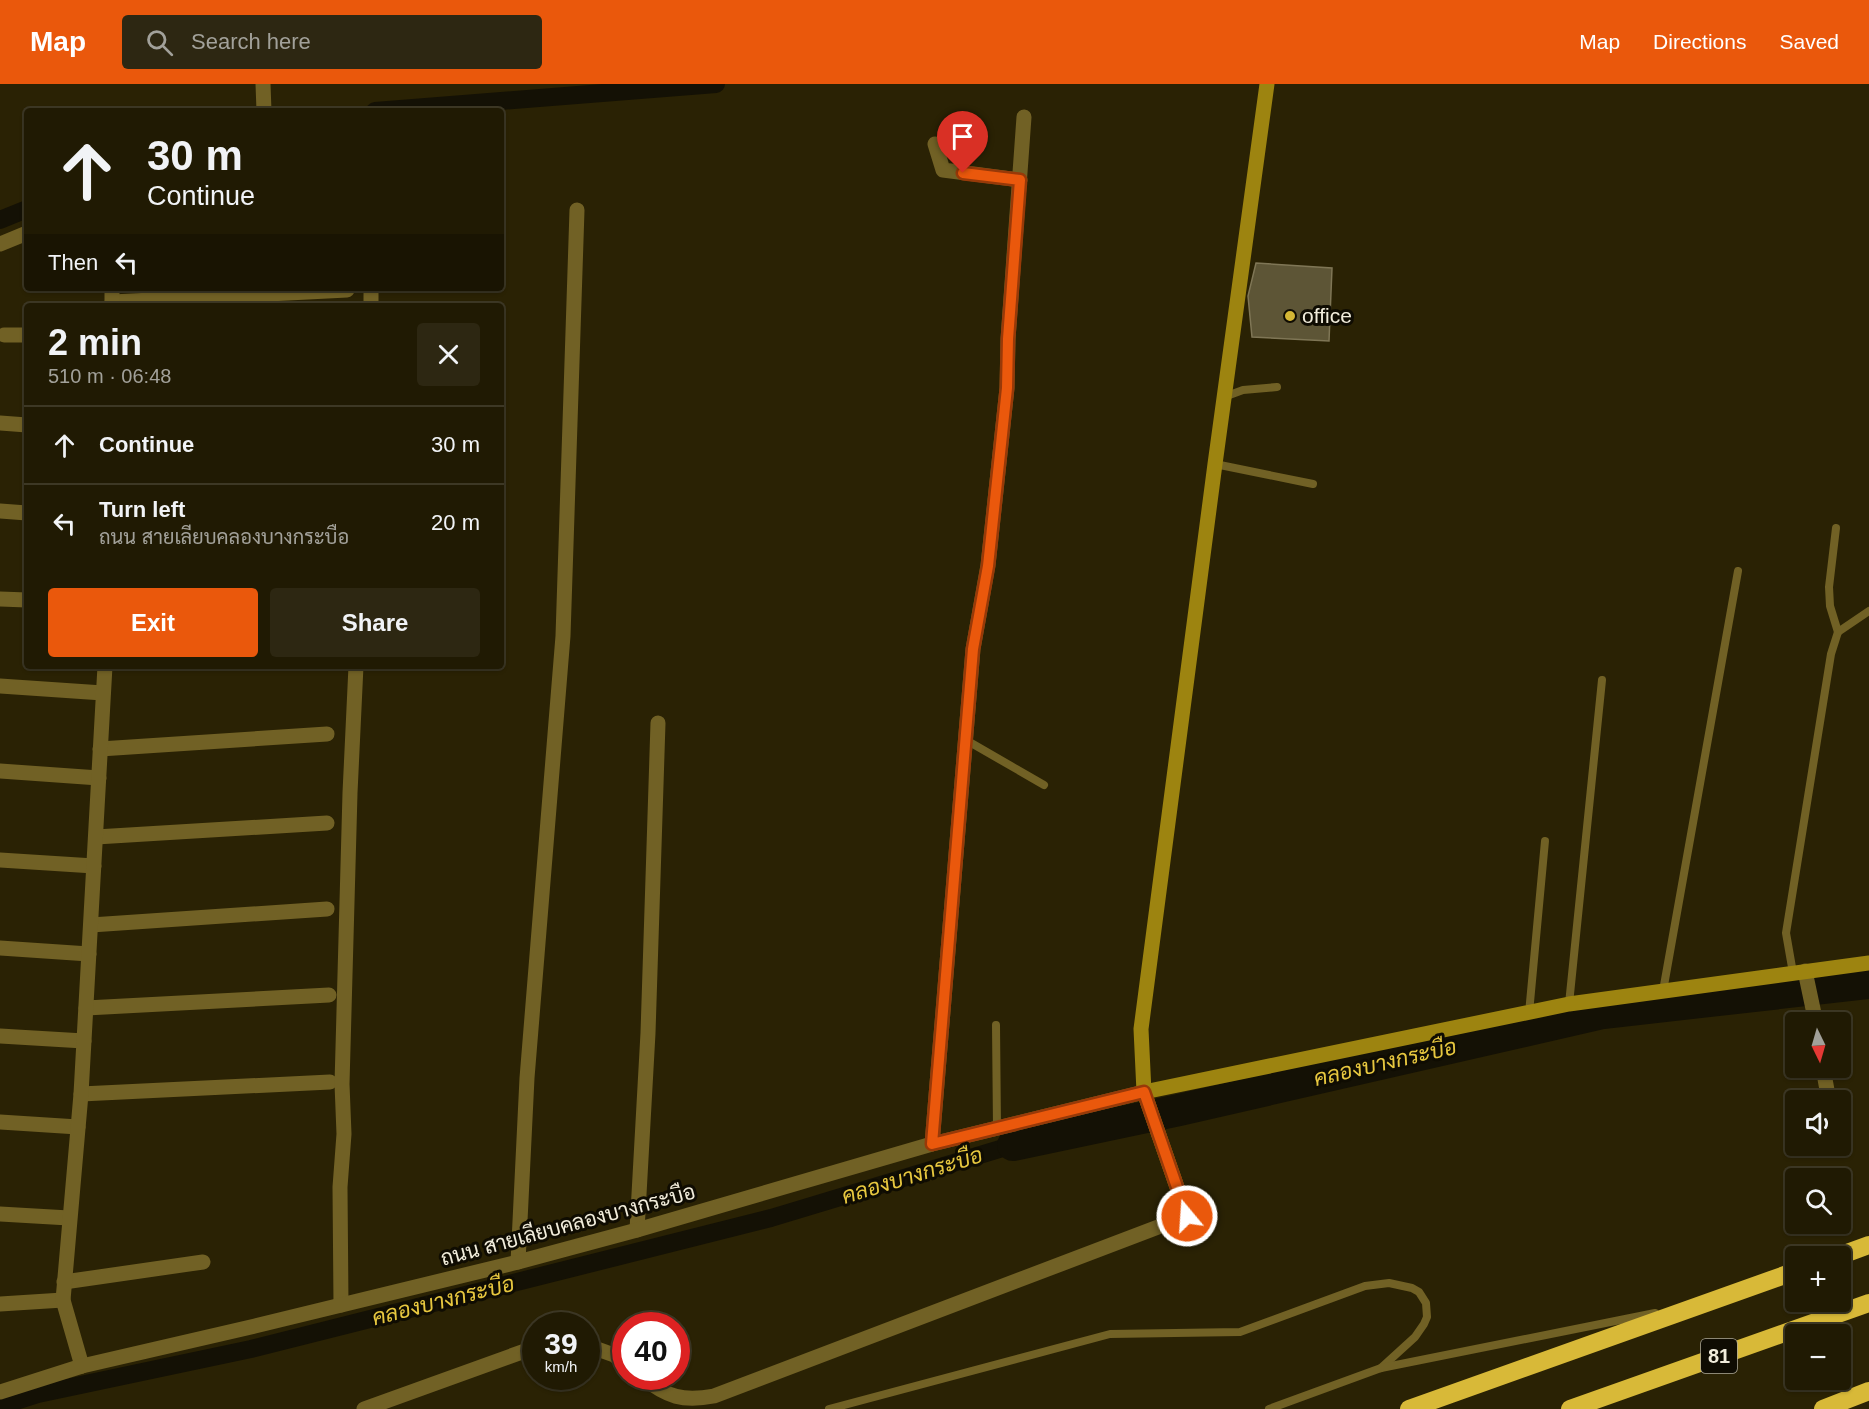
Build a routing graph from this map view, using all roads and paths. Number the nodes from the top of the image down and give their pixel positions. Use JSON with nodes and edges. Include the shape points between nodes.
{"nodes":[{"id":1,"x":263,"y":84,"type":"edge"},
{"id":2,"x":1267,"y":88,"type":"edge"},
{"id":3,"x":264,"y":108,"type":"edge"},
{"id":4,"x":1024,"y":117,"type":"dead end"},
{"id":5,"x":934,"y":144,"type":"dead end"},
{"id":6,"x":1020,"y":180,"type":"junction"},
{"id":7,"x":577,"y":210,"type":"dead end"},
{"id":8,"x":24,"y":234,"type":"edge"},
{"id":9,"x":0,"y":244,"type":"edge"},
{"id":10,"x":321,"y":291,"type":"edge"},
{"id":11,"x":112,"y":299,"type":"edge"},
{"id":12,"x":4,"y":335,"type":"dead end"},
{"id":13,"x":24,"y":335,"type":"edge"},
{"id":14,"x":1277,"y":387,"type":"dead end"},
{"id":15,"x":1224,"y":397,"type":"junction"},
{"id":16,"x":0,"y":423,"type":"edge"},
{"id":17,"x":24,"y":425,"type":"edge"},
{"id":18,"x":1215,"y":464,"type":"junction"},
{"id":19,"x":1313,"y":484,"type":"dead end"},
{"id":20,"x":0,"y":511,"type":"edge"},
{"id":21,"x":24,"y":513,"type":"edge"},
{"id":22,"x":1836,"y":528,"type":"dead end"},
{"id":23,"x":1738,"y":571,"type":"dead end"},
{"id":24,"x":0,"y":599,"type":"edge"},
{"id":25,"x":24,"y":600,"type":"edge"},
{"id":26,"x":1869,"y":611,"type":"edge"},
{"id":27,"x":1838,"y":632,"type":"junction"},
{"id":28,"x":105,"y":669,"type":"edge"},
{"id":29,"x":356,"y":669,"type":"edge"},
{"id":30,"x":1602,"y":680,"type":"dead end"},
{"id":31,"x":0,"y":686,"type":"edge"},
{"id":32,"x":103,"y":693,"type":"junction"},
{"id":33,"x":658,"y":723,"type":"dead end"},
{"id":34,"x":327,"y":734,"type":"dead end"},
{"id":35,"x":966,"y":740,"type":"junction"},
{"id":36,"x":100,"y":749,"type":"junction"},
{"id":37,"x":0,"y":771,"type":"edge"},
{"id":38,"x":99,"y":778,"type":"junction"},
{"id":39,"x":1044,"y":785,"type":"dead end"},
{"id":40,"x":327,"y":823,"type":"dead end"},
{"id":41,"x":96,"y":837,"type":"junction"},
{"id":42,"x":1545,"y":841,"type":"dead end"},
{"id":43,"x":0,"y":860,"type":"edge"},
{"id":44,"x":94,"y":867,"type":"junction"},
{"id":45,"x":327,"y":909,"type":"dead end"},
{"id":46,"x":91,"y":925,"type":"junction"},
{"id":47,"x":0,"y":948,"type":"edge"},
{"id":48,"x":89,"y":954,"type":"junction"},
{"id":49,"x":1869,"y":963,"type":"edge"},
{"id":50,"x":1802,"y":974,"type":"junction"},
{"id":51,"x":1663,"y":991,"type":"junction"},
{"id":52,"x":329,"y":995,"type":"dead end"},
{"id":53,"x":1569,"y":1004,"type":"junction"},
{"id":54,"x":86,"y":1008,"type":"junction"},
{"id":55,"x":1813,"y":1012,"type":"edge"},
{"id":56,"x":1529,"y":1013,"type":"junction"},
{"id":57,"x":996,"y":1025,"type":"dead end"},
{"id":58,"x":0,"y":1036,"type":"edge"},
{"id":59,"x":84,"y":1041,"type":"junction"},
{"id":60,"x":330,"y":1082,"type":"dead end"},
{"id":61,"x":1144,"y":1092,"type":"junction"},
{"id":62,"x":81,"y":1094,"type":"junction"},
{"id":63,"x":0,"y":1122,"type":"edge"},
{"id":64,"x":78,"y":1127,"type":"junction"},
{"id":65,"x":998,"y":1128,"type":"junction"},
{"id":66,"x":932,"y":1144,"type":"junction"},
{"id":67,"x":0,"y":1214,"type":"edge"},
{"id":68,"x":69,"y":1218,"type":"junction"},
{"id":69,"x":637,"y":1230,"type":"junction"},
{"id":70,"x":1869,"y":1245,"type":"edge"},
{"id":71,"x":1851,"y":1252,"type":"edge"},
{"id":72,"x":203,"y":1262,"type":"dead end"},
{"id":73,"x":518,"y":1262,"type":"junction"},
{"id":74,"x":1785,"y":1275,"type":"edge"},
{"id":75,"x":64,"y":1282,"type":"junction"},
{"id":76,"x":63,"y":1300,"type":"junction"},
{"id":77,"x":1708,"y":1303,"type":"junction"},
{"id":78,"x":1869,"y":1303,"type":"edge"},
{"id":79,"x":0,"y":1304,"type":"edge"},
{"id":80,"x":341,"y":1305,"type":"junction"},
{"id":81,"x":522,"y":1352,"type":"edge"},
{"id":82,"x":82,"y":1366,"type":"junction"},
{"id":83,"x":1381,"y":1368,"type":"junction"},
{"id":84,"x":659,"y":1390,"type":"edge"},
{"id":85,"x":1869,"y":1391,"type":"edge"},
{"id":86,"x":0,"y":1392,"type":"edge"},
{"id":87,"x":364,"y":1409,"type":"edge"},
{"id":88,"x":829,"y":1409,"type":"edge"},
{"id":89,"x":1269,"y":1409,"type":"edge"},
{"id":90,"x":1409,"y":1409,"type":"edge"},
{"id":91,"x":1570,"y":1409,"type":"edge"},
{"id":92,"x":1823,"y":1409,"type":"edge"}],
"edges":[{"from":1,"to":3,"type":"street"},
{"from":2,"to":15,"type":"street"},
{"from":4,"to":6,"type":"street"},
{"from":5,"to":6,"type":"street","via":[[944,170]]},
{"from":6,"to":35,"type":"street","via":[[1005,412],[988,566],[973,649]]},
{"from":7,"to":73,"type":"street","via":[[563,636],[527,1078]]},
{"from":8,"to":9,"type":"street"},
{"from":10,"to":11,"type":"street"},
{"from":12,"to":13,"type":"street"},
{"from":14,"to":15,"type":"lane","via":[[1243,390]]},
{"from":15,"to":18,"type":"street"},
{"from":16,"to":17,"type":"street"},
{"from":18,"to":19,"type":"lane"},
{"from":18,"to":61,"type":"street","via":[[1141,1029]]},
{"from":20,"to":21,"type":"street"},
{"from":22,"to":27,"type":"lane","via":[[1829,587]]},
{"from":23,"to":51,"type":"lane"},
{"from":24,"to":25,"type":"street"},
{"from":26,"to":27,"type":"lane"},
{"from":27,"to":50,"type":"lane","via":[[1831,654],[1786,933]]},
{"from":28,"to":32,"type":"street"},
{"from":29,"to":80,"type":"street","via":[[342,1084]]},
{"from":30,"to":53,"type":"lane"},
{"from":31,"to":32,"type":"street"},
{"from":32,"to":36,"type":"street"},
{"from":33,"to":69,"type":"street"},
{"from":34,"to":36,"type":"street"},
{"from":35,"to":39,"type":"lane"},
{"from":35,"to":66,"type":"street"},
{"from":36,"to":38,"type":"street"},
{"from":37,"to":38,"type":"street"},
{"from":38,"to":41,"type":"street"},
{"from":40,"to":41,"type":"street"},
{"from":41,"to":44,"type":"street"},
{"from":42,"to":56,"type":"lane"},
{"from":43,"to":44,"type":"street"},
{"from":44,"to":46,"type":"street"},
{"from":45,"to":46,"type":"street"},
{"from":46,"to":48,"type":"street"},
{"from":47,"to":48,"type":"street"},
{"from":48,"to":54,"type":"street"},
{"from":49,"to":50,"type":"street"},
{"from":50,"to":51,"type":"street"},
{"from":50,"to":55,"type":"street"},
{"from":51,"to":53,"type":"street"},
{"from":52,"to":54,"type":"street"},
{"from":53,"to":56,"type":"street"},
{"from":54,"to":59,"type":"street"},
{"from":56,"to":61,"type":"street"},
{"from":57,"to":65,"type":"lane"},
{"from":58,"to":59,"type":"street"},
{"from":59,"to":62,"type":"street"},
{"from":60,"to":62,"type":"street"},
{"from":61,"to":65,"type":"street","name":"ถนน สายเลียบคลองบางกระบือ"},
{"from":61,"to":84,"type":"street","via":[[1187,1216],[714,1396],[683,1398]]},
{"from":62,"to":64,"type":"street"},
{"from":63,"to":64,"type":"street"},
{"from":64,"to":68,"type":"street"},
{"from":65,"to":66,"type":"street","name":"ถนน สายเลียบคลองบางกระบือ"},
{"from":66,"to":69,"type":"street","name":"ถนน สายเลียบคลองบางกระบือ"},
{"from":67,"to":68,"type":"street"},
{"from":68,"to":75,"type":"street"},
{"from":69,"to":73,"type":"street","name":"ถนน สายเลียบคลองบางกระบือ"},
{"from":70,"to":71,"type":"highway"},
{"from":72,"to":75,"type":"street"},
{"from":73,"to":80,"type":"street","name":"ถนน สายเลียบคลองบางกระบือ"},
{"from":74,"to":77,"type":"highway"},
{"from":75,"to":76,"type":"street"},
{"from":76,"to":79,"type":"street"},
{"from":76,"to":82,"type":"street"},
{"from":77,"to":83,"type":"lane"},
{"from":77,"to":90,"type":"highway"},
{"from":78,"to":91,"type":"highway","number":"81"},
{"from":80,"to":82,"type":"street","name":"ถนน สายเลียบคลองบางกระบือ"},
{"from":81,"to":87,"type":"street"},
{"from":82,"to":86,"type":"street","name":"ถนน สายเลียบคลองบางกระบือ"},
{"from":83,"to":88,"type":"lane","via":[[1415,1337],[1427,1317],[1423,1297],[1406,1286],[1365,1286],[1240,1332],[1110,1334]]},
{"from":83,"to":89,"type":"lane"},
{"from":85,"to":92,"type":"highway"}]}
